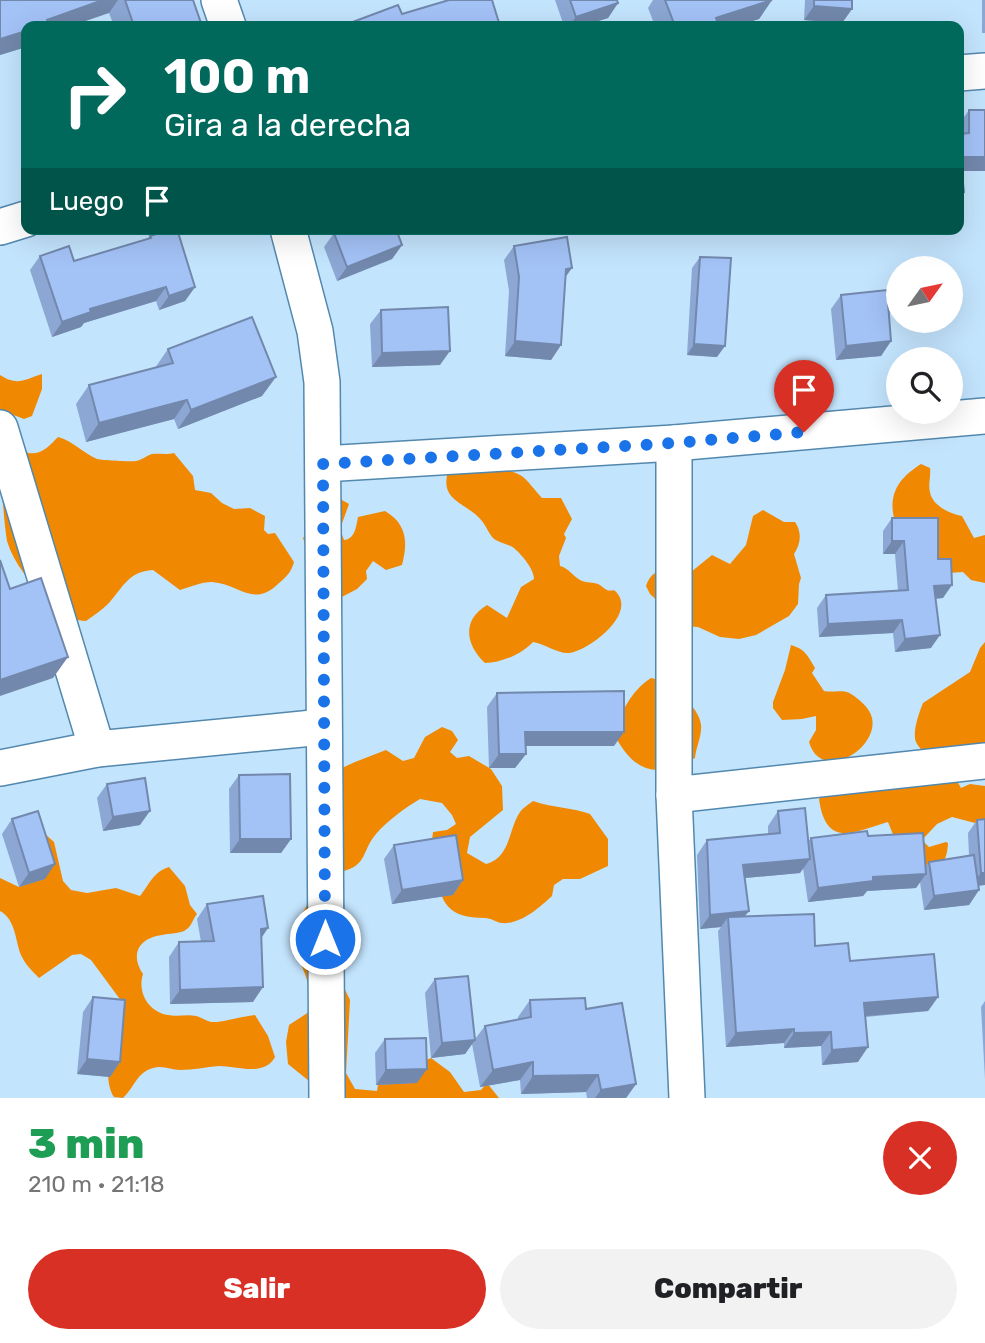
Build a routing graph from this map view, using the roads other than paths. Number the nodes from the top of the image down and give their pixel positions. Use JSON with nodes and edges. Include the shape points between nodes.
{"nodes":[{"id":1,"x":219,"y":0,"type":"edge"},
{"id":2,"x":226,"y":21,"type":"edge"},
{"id":3,"x":985,"y":71,"type":"edge"},
{"id":4,"x":964,"y":73,"type":"edge"},
{"id":5,"x":21,"y":221,"type":"edge"},
{"id":6,"x":0,"y":227,"type":"edge"},
{"id":7,"x":290,"y":235,"type":"edge"},
{"id":8,"x":985,"y":416,"type":"edge"},
{"id":9,"x":0,"y":428,"type":"edge"},
{"id":10,"x":674,"y":443,"type":"junction"},
{"id":11,"x":323,"y":464,"type":"junction"},
{"id":12,"x":323,"y":727,"type":"junction"},
{"id":13,"x":97,"y":749,"type":"junction"},
{"id":14,"x":985,"y":761,"type":"edge"},
{"id":15,"x":0,"y":768,"type":"edge"},
{"id":16,"x":674,"y":795,"type":"junction"},
{"id":17,"x":327,"y":1098,"type":"edge"},
{"id":18,"x":687,"y":1098,"type":"edge"}],
"edges":[{"from":1,"to":2,"type":"street"},
{"from":3,"to":4,"type":"street"},
{"from":5,"to":6,"type":"street"},
{"from":7,"to":11,"type":"street","via":[[316,331]]},
{"from":8,"to":10,"type":"street"},
{"from":9,"to":13,"type":"street"},
{"from":10,"to":11,"type":"street"},
{"from":10,"to":16,"type":"street"},
{"from":11,"to":12,"type":"street"},
{"from":12,"to":13,"type":"street"},
{"from":12,"to":17,"type":"street"},
{"from":13,"to":15,"type":"street"},
{"from":14,"to":16,"type":"street"},
{"from":16,"to":18,"type":"street"}]}
